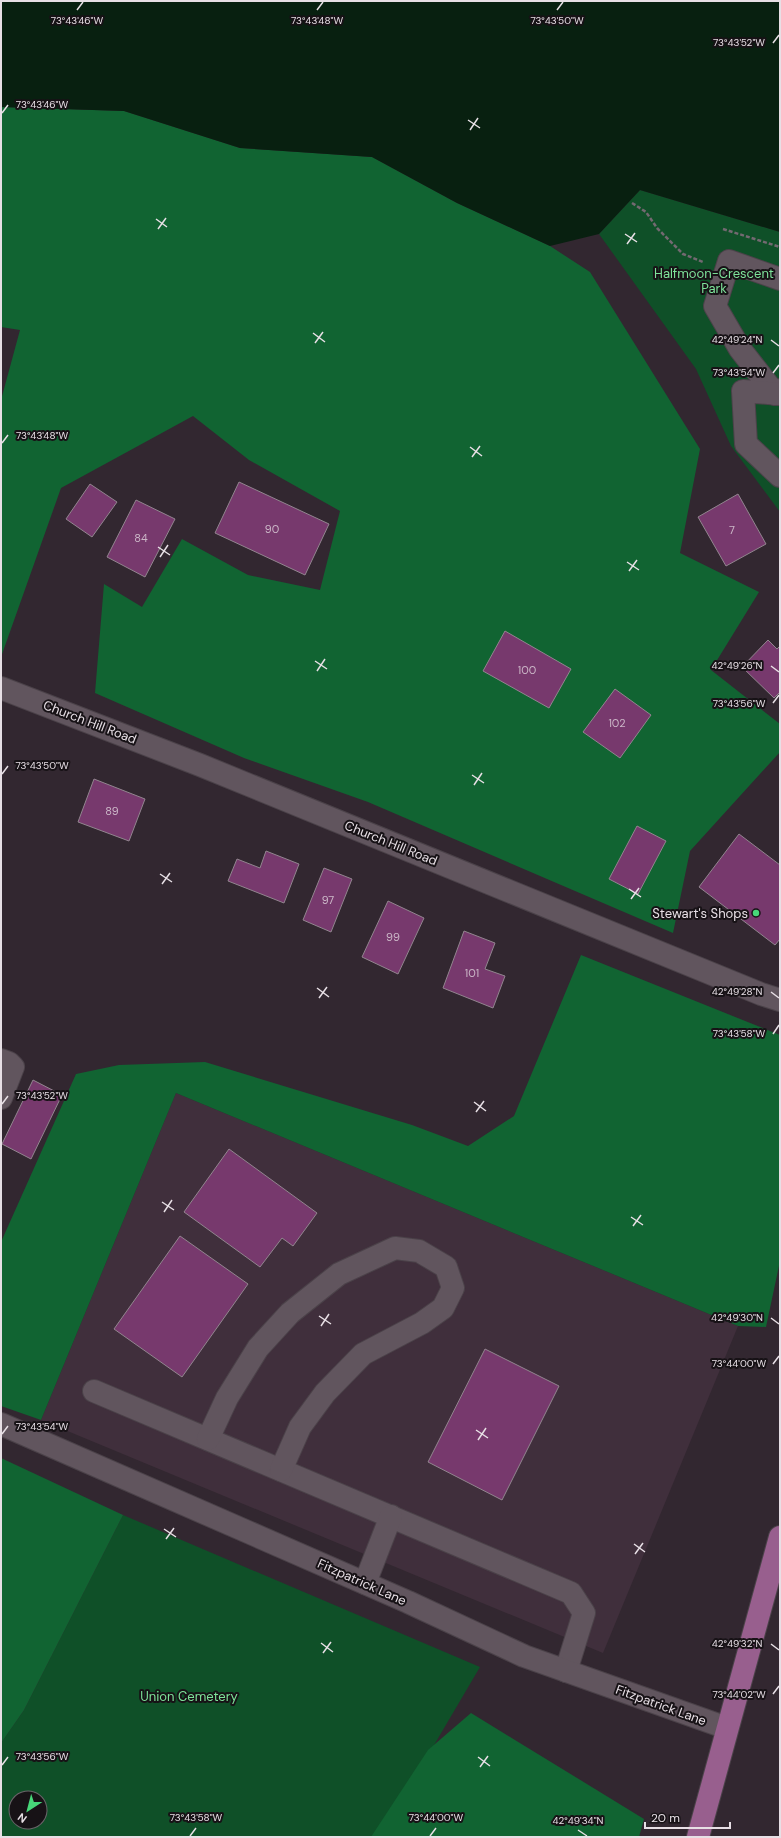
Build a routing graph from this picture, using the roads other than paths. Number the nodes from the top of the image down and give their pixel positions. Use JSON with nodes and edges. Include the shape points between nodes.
{"nodes":[{"id":1,"x":780,"y":280,"type":"edge"},
{"id":2,"x":778,"y":393,"type":"edge"},
{"id":3,"x":780,"y":476,"type":"edge"},
{"id":4,"x":1,"y":688,"type":"edge"},
{"id":5,"x":780,"y":1000,"type":"edge"},
{"id":6,"x":1,"y":1060,"type":"edge"},
{"id":7,"x":1,"y":1098,"type":"edge"},
{"id":8,"x":94,"y":1391,"type":"dead end"},
{"id":9,"x":1,"y":1424,"type":"edge"},
{"id":10,"x":208,"y":1439,"type":"junction"},
{"id":11,"x":281,"y":1470,"type":"junction"},
{"id":12,"x":390,"y":1516,"type":"junction"},
{"id":13,"x":780,"y":1537,"type":"edge"},
{"id":14,"x":365,"y":1583,"type":"junction"},
{"id":15,"x":566,"y":1671,"type":"junction"},
{"id":16,"x":727,"y":1728,"type":"junction"},
{"id":17,"x":698,"y":1837,"type":"edge"}],
"edges":[{"from":1,"to":2,"type":"street","via":[[729,261],[715,306],[740,349]]},
{"from":2,"to":3,"type":"street","via":[[743,391],[746,444]]},
{"from":4,"to":5,"type":"street","name":"Church Hill Road","via":[[200,765]]},
{"from":6,"to":7,"type":"street","via":[[13,1067]]},
{"from":8,"to":10,"type":"street"},
{"from":9,"to":14,"type":"street","name":"Fitzpatrick Lane"},
{"from":10,"to":11,"type":"street"},
{"from":10,"to":11,"type":"street","via":[[227,1398],[258,1348],[290,1313],[339,1274],[395,1248],[419,1251],[446,1267],[453,1288],[443,1308],[422,1323],[363,1354],[325,1393],[300,1427]]},
{"from":11,"to":12,"type":"street"},
{"from":12,"to":14,"type":"street"},
{"from":12,"to":15,"type":"street","via":[[571,1593],[584,1613]]},
{"from":13,"to":16,"type":"main road"},
{"from":14,"to":15,"type":"street","name":"Fitzpatrick Lane","via":[[524,1656]]},
{"from":15,"to":16,"type":"street","name":"Fitzpatrick Lane"},
{"from":16,"to":17,"type":"main road"}]}
